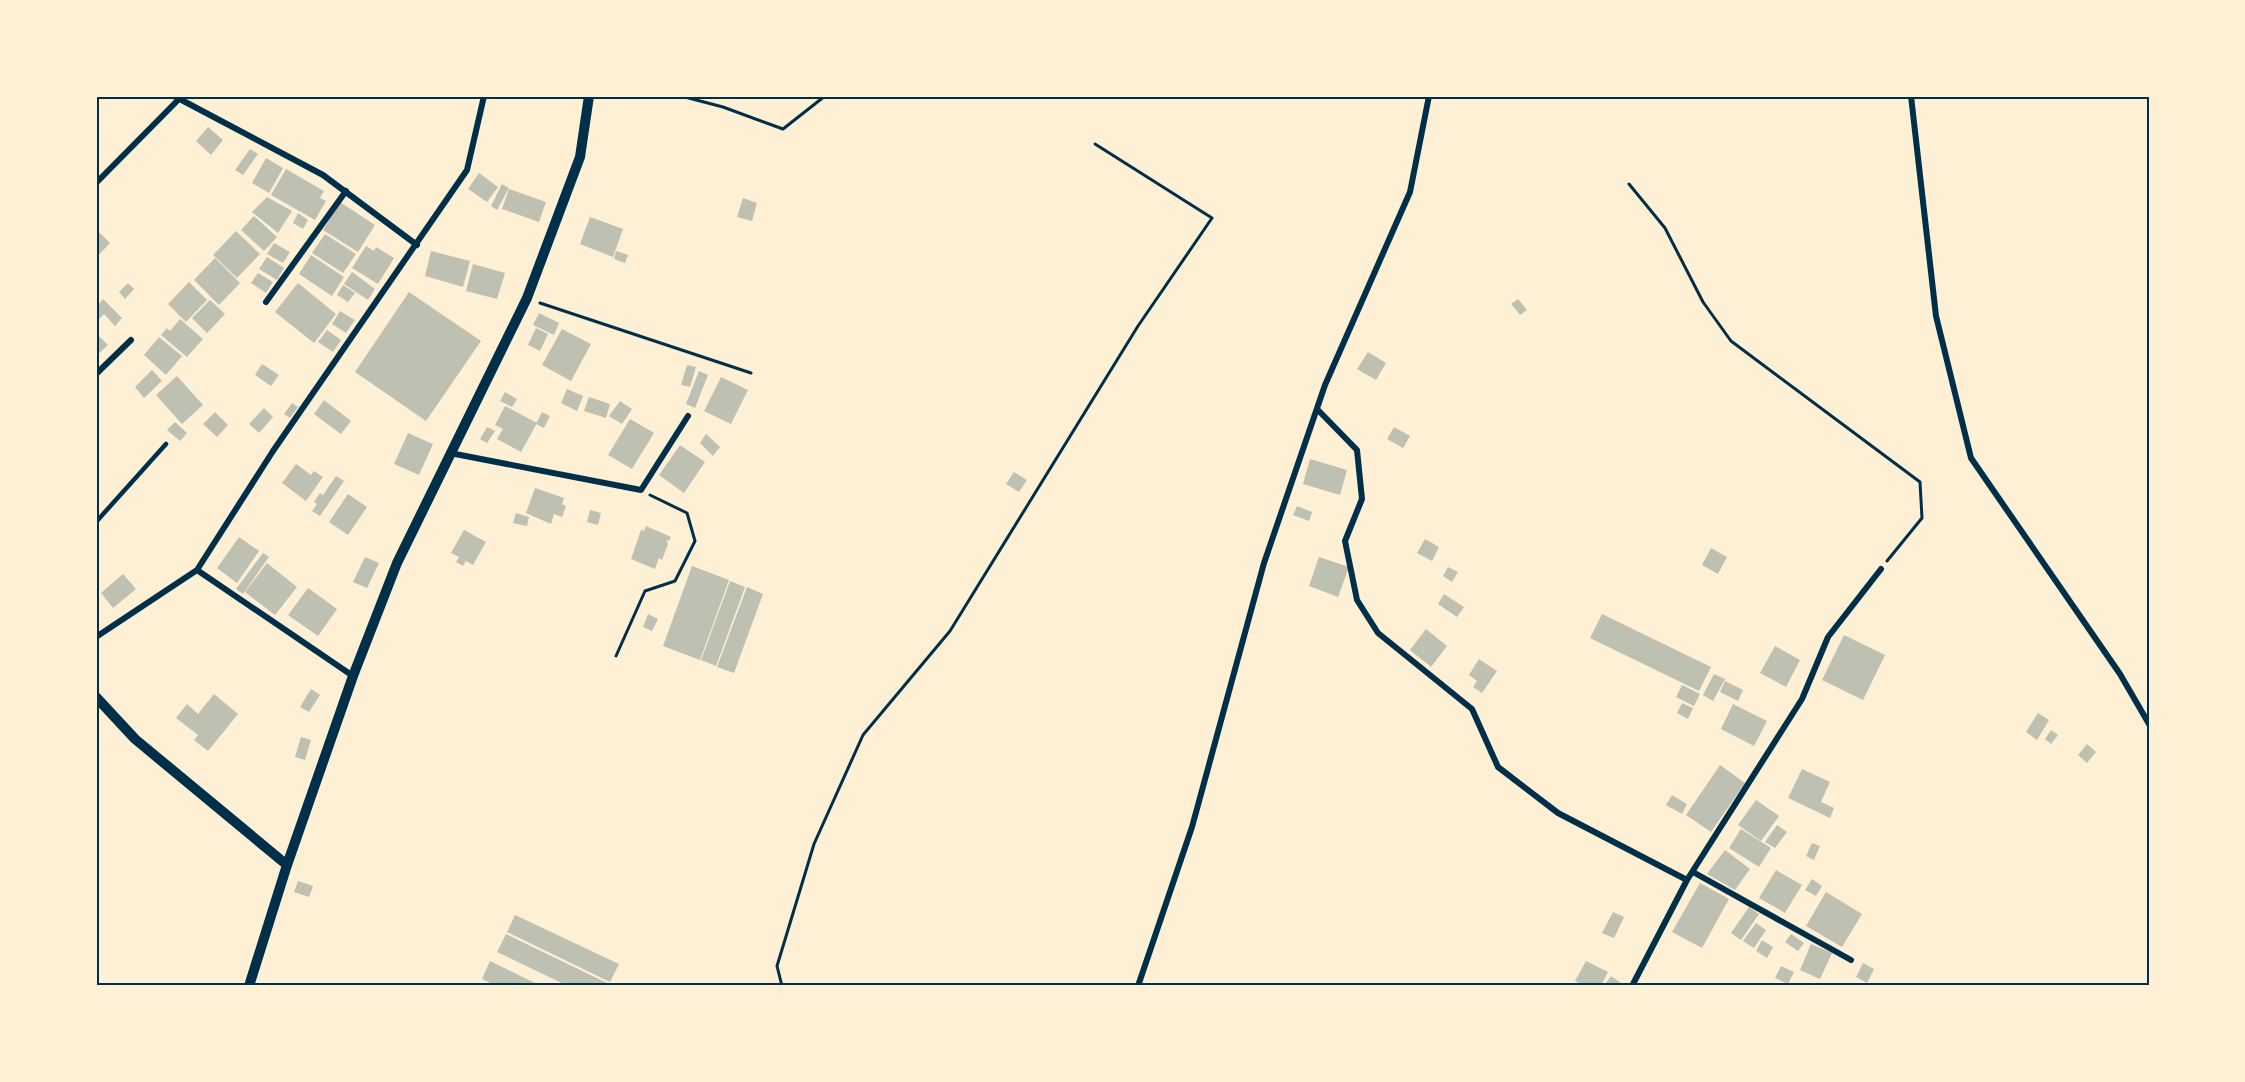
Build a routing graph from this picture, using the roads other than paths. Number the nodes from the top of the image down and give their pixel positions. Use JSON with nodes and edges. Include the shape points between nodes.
{"nodes":[{"id":1,"x":484,"y":96,"type":"edge"},
{"id":2,"x":589,"y":96,"type":"edge"},
{"id":3,"x":1429,"y":96,"type":"edge"},
{"id":4,"x":1911,"y":96,"type":"edge"},
{"id":5,"x":176,"y":97,"type":"edge"},
{"id":6,"x":96,"y":183,"type":"edge"},
{"id":7,"x":346,"y":191,"type":"junction"},
{"id":8,"x":417,"y":245,"type":"junction"},
{"id":9,"x":266,"y":302,"type":"dead end"},
{"id":10,"x":131,"y":340,"type":"dead end"},
{"id":11,"x":96,"y":374,"type":"edge"},
{"id":12,"x":1317,"y":409,"type":"junction"},
{"id":13,"x":688,"y":416,"type":"dead end"},
{"id":14,"x":166,"y":444,"type":"dead end"},
{"id":15,"x":449,"y":453,"type":"junction"},
{"id":16,"x":96,"y":522,"type":"edge"},
{"id":17,"x":1881,"y":569,"type":"road end"},
{"id":18,"x":197,"y":570,"type":"junction"},
{"id":19,"x":96,"y":637,"type":"edge"},
{"id":20,"x":353,"y":676,"type":"junction"},
{"id":21,"x":96,"y":697,"type":"edge"},
{"id":22,"x":2149,"y":723,"type":"edge"},
{"id":23,"x":287,"y":865,"type":"junction"},
{"id":24,"x":1693,"y":872,"type":"junction"},
{"id":25,"x":1687,"y":880,"type":"junction"},
{"id":26,"x":1851,"y":960,"type":"dead end"},
{"id":27,"x":249,"y":986,"type":"edge"},
{"id":28,"x":1138,"y":986,"type":"edge"},
{"id":29,"x":1632,"y":986,"type":"edge"}],
"edges":[{"from":1,"to":8,"type":"street","via":[[467,170]]},
{"from":2,"to":15,"type":"street","via":[[580,157],[527,298]]},
{"from":3,"to":12,"type":"street","via":[[1410,192]]},
{"from":4,"to":22,"type":"street","via":[[1936,316],[1971,458],[2120,674]]},
{"from":5,"to":6,"type":"street"},
{"from":5,"to":7,"type":"street"},
{"from":7,"to":8,"type":"street"},
{"from":7,"to":9,"type":"street"},
{"from":8,"to":18,"type":"street","via":[[273,451]]},
{"from":10,"to":11,"type":"street"},
{"from":12,"to":25,"type":"street","via":[[1357,450],[1362,499],[1344,542],[1357,600],[1378,633],[1472,709],[1498,767],[1558,813]]},
{"from":12,"to":28,"type":"street","via":[[1264,563],[1192,827]]},
{"from":13,"to":15,"type":"street","via":[[641,490]]},
{"from":14,"to":16,"type":"lane"},
{"from":15,"to":20,"type":"street","via":[[397,564]]},
{"from":17,"to":24,"type":"street","via":[[1828,637],[1802,699]]},
{"from":18,"to":19,"type":"street"},
{"from":18,"to":20,"type":"street"},
{"from":20,"to":23,"type":"street"},
{"from":21,"to":23,"type":"street","via":[[135,738]]},
{"from":23,"to":27,"type":"street"},
{"from":24,"to":25,"type":"street"},
{"from":24,"to":26,"type":"street"},
{"from":25,"to":29,"type":"street"}]}
